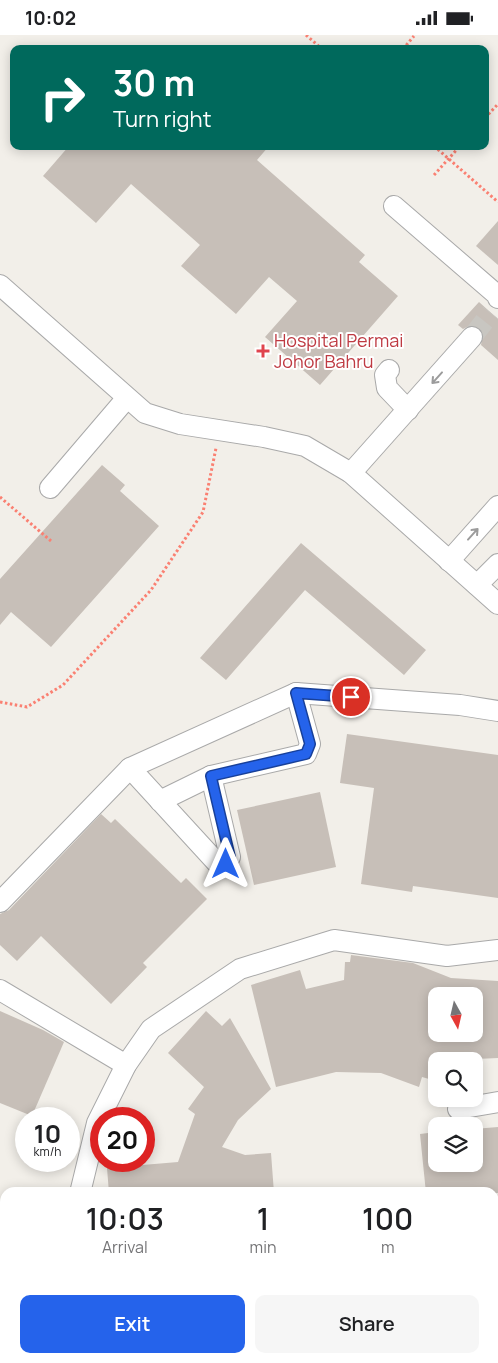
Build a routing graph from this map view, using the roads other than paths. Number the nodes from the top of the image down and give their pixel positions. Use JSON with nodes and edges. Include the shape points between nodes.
{"nodes":[{"id":1,"x":394,"y":206,"type":"dead end"},
{"id":2,"x":0,"y":285,"type":"edge"},
{"id":3,"x":496,"y":305,"type":"edge"},
{"id":4,"x":472,"y":337,"type":"tunnel mouth"},
{"id":5,"x":389,"y":370,"type":"dead end"},
{"id":6,"x":126,"y":399,"type":"junction"},
{"id":7,"x":412,"y":405,"type":"junction"},
{"id":8,"x":351,"y":473,"type":"junction"},
{"id":9,"x":50,"y":489,"type":"dead end"},
{"id":10,"x":498,"y":506,"type":"edge"},
{"id":11,"x":449,"y":561,"type":"junction"},
{"id":12,"x":498,"y":565,"type":"edge"},
{"id":13,"x":477,"y":585,"type":"junction"},
{"id":14,"x":498,"y":604,"type":"edge"},
{"id":15,"x":296,"y":693,"type":"junction"},
{"id":16,"x":498,"y":711,"type":"edge"},
{"id":17,"x":130,"y":768,"type":"junction"},
{"id":18,"x":211,"y":776,"type":"junction"},
{"id":19,"x":160,"y":801,"type":"junction"},
{"id":20,"x":0,"y":902,"type":"edge"},
{"id":21,"x":498,"y":951,"type":"edge"},
{"id":22,"x":0,"y":990,"type":"edge"},
{"id":23,"x":126,"y":1065,"type":"junction"},
{"id":24,"x":498,"y":1102,"type":"edge"},
{"id":25,"x":458,"y":1109,"type":"dead end"},
{"id":26,"x":81,"y":1187,"type":"edge"}],
"edges":[{"from":1,"to":3,"type":"street","via":[[466,278],[497,295]]},
{"from":2,"to":6,"type":"street"},
{"from":4,"to":7,"type":"street","one_way":true},
{"from":5,"to":7,"type":"street","via":[[385,375],[386,388]]},
{"from":6,"to":8,"type":"street","via":[[145,413],[180,424],[305,446]]},
{"from":6,"to":9,"type":"street"},
{"from":7,"to":8,"type":"street"},
{"from":8,"to":11,"type":"street"},
{"from":11,"to":10,"type":"street","one_way":true},
{"from":11,"to":13,"type":"street"},
{"from":12,"to":13,"type":"street"},
{"from":13,"to":14,"type":"street"},
{"from":15,"to":16,"type":"street","via":[[460,705]]},
{"from":15,"to":17,"type":"street"},
{"from":15,"to":18,"type":"street","via":[[310,744],[306,754]]},
{"from":17,"to":19,"type":"street"},
{"from":17,"to":20,"type":"street"},
{"from":18,"to":19,"type":"street"},
{"from":18,"to":19,"type":"street","via":[[230,857],[226,864],[218,864]]},
{"from":21,"to":23,"type":"street","via":[[447,957],[334,940],[240,969],[151,1029]]},
{"from":22,"to":23,"type":"street"},
{"from":23,"to":26,"type":"street","via":[[97,1123]]},
{"from":24,"to":25,"type":"street"}]}
